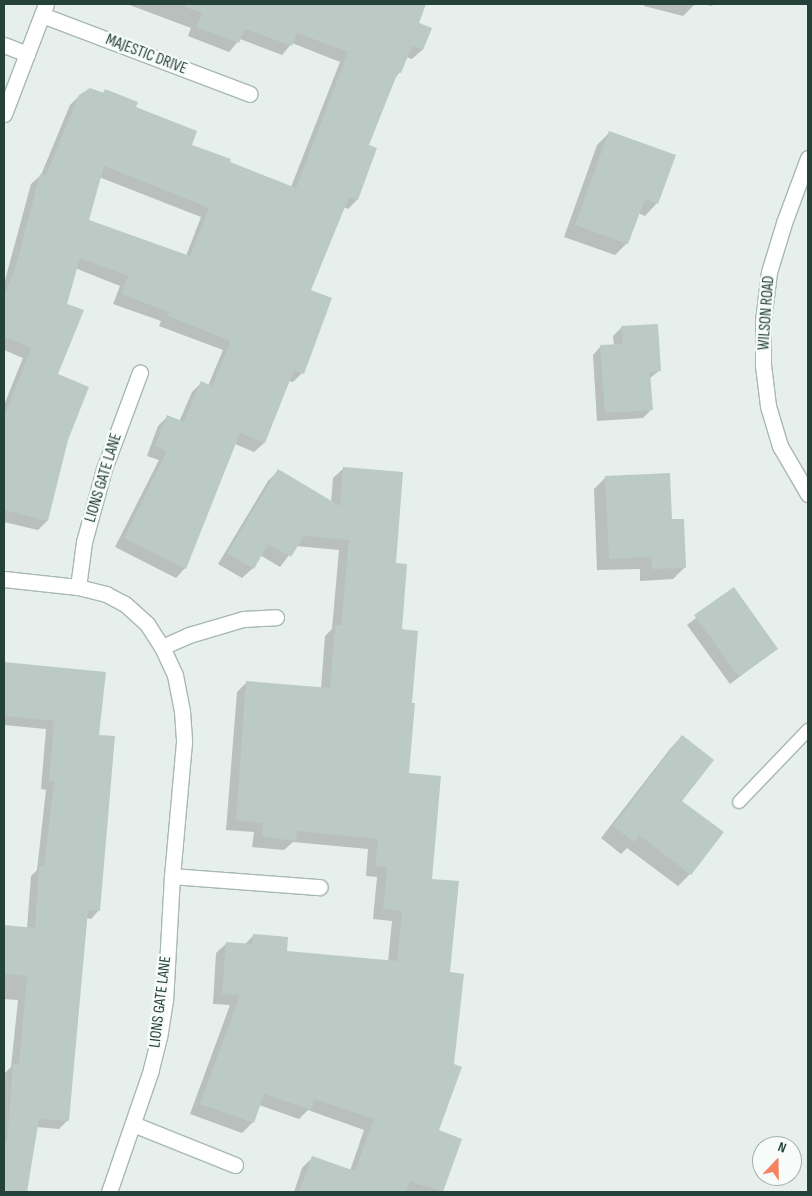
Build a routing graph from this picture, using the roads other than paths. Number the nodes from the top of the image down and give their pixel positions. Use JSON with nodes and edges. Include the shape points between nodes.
{"nodes":[{"id":1,"x":44,"y":10,"type":"edge"},
{"id":2,"x":4,"y":45,"type":"edge"},
{"id":3,"x":27,"y":54,"type":"junction"},
{"id":4,"x":250,"y":94,"type":"dead end"},
{"id":5,"x":4,"y":114,"type":"edge"},
{"id":6,"x":808,"y":158,"type":"edge"},
{"id":7,"x":140,"y":372,"type":"dead end"},
{"id":8,"x":808,"y":494,"type":"edge"},
{"id":9,"x":4,"y":579,"type":"edge"},
{"id":10,"x":78,"y":587,"type":"junction"},
{"id":11,"x":276,"y":616,"type":"dead end"},
{"id":12,"x":162,"y":647,"type":"junction"},
{"id":13,"x":808,"y":730,"type":"edge"},
{"id":14,"x":739,"y":802,"type":"dead end"},
{"id":15,"x":172,"y":876,"type":"junction"},
{"id":16,"x":320,"y":887,"type":"dead end"},
{"id":17,"x":133,"y":1124,"type":"junction"},
{"id":18,"x":236,"y":1165,"type":"dead end"},
{"id":19,"x":109,"y":1192,"type":"edge"}],
"edges":[{"from":1,"to":3,"type":"street","name":"MAJESTIC DRIVE"},
{"from":1,"to":4,"type":"street","name":"MAJESTIC DRIVE"},
{"from":2,"to":3,"type":"street"},
{"from":3,"to":5,"type":"street","name":"MAJESTIC DRIVE"},
{"from":6,"to":8,"type":"street","name":"WILSON ROAD","via":[[769,272],[762,321],[768,406],[780,446]]},
{"from":7,"to":10,"type":"street","name":"LIONS GATE LANE","via":[[104,470],[84,542]]},
{"from":9,"to":10,"type":"street","name":"LIONS GATE LANE"},
{"from":10,"to":12,"type":"street","name":"LIONS GATE LANE","via":[[106,594],[125,604],[147,624]]},
{"from":11,"to":12,"type":"street","via":[[243,618]]},
{"from":12,"to":15,"type":"street","name":"LIONS GATE LANE","via":[[175,675],[184,742]]},
{"from":13,"to":14,"type":"lane"},
{"from":15,"to":16,"type":"street"},
{"from":15,"to":17,"type":"street","name":"LIONS GATE LANE","via":[[159,1037]]},
{"from":17,"to":18,"type":"street"},
{"from":17,"to":19,"type":"street","name":"LIONS GATE LANE"}]}
